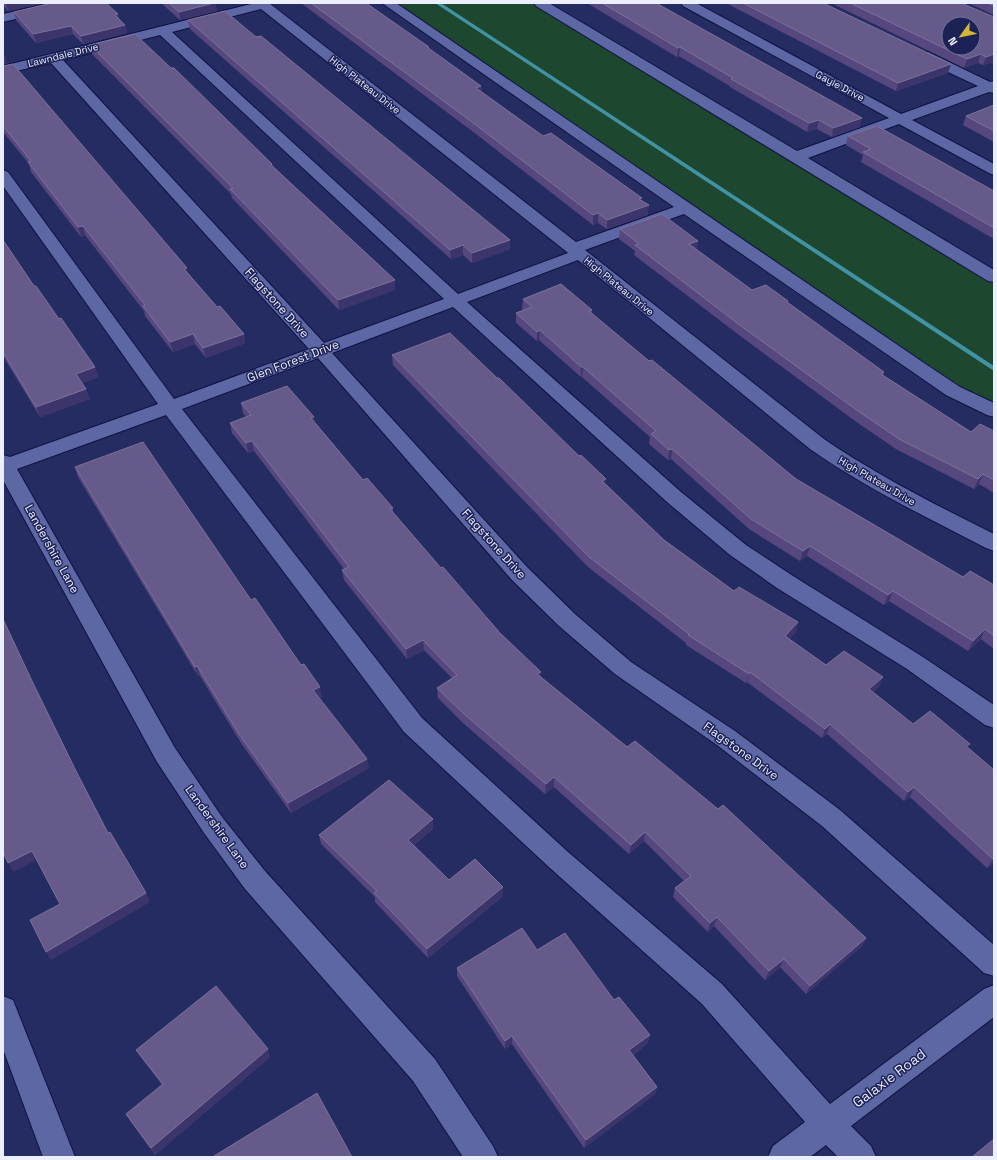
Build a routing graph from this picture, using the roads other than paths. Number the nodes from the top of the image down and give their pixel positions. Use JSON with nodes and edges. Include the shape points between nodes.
{"nodes":[{"id":1,"x":24,"y":3,"type":"edge"},
{"id":2,"x":67,"y":3,"type":"edge"},
{"id":3,"x":388,"y":3,"type":"edge"},
{"id":4,"x":540,"y":3,"type":"edge"},
{"id":5,"x":687,"y":3,"type":"edge"},
{"id":6,"x":262,"y":4,"type":"edge"},
{"id":7,"x":3,"y":8,"type":"edge"},
{"id":8,"x":3,"y":18,"type":"edge"},
{"id":9,"x":162,"y":30,"type":"junction"},
{"id":10,"x":911,"y":48,"type":"edge"},
{"id":11,"x":54,"y":58,"type":"junction"},
{"id":12,"x":3,"y":70,"type":"edge"},
{"id":13,"x":992,"y":87,"type":"edge"},
{"id":14,"x":901,"y":119,"type":"junction"},
{"id":15,"x":796,"y":157,"type":"junction"},
{"id":16,"x":994,"y":170,"type":"edge"},
{"id":17,"x":3,"y":175,"type":"edge"},
{"id":18,"x":686,"y":208,"type":"junction"},
{"id":19,"x":576,"y":252,"type":"junction"},
{"id":20,"x":994,"y":277,"type":"edge"},
{"id":21,"x":456,"y":301,"type":"junction"},
{"id":22,"x":320,"y":350,"type":"junction"},
{"id":23,"x":170,"y":407,"type":"junction"},
{"id":24,"x":994,"y":411,"type":"edge"},
{"id":25,"x":4,"y":464,"type":"edge"},
{"id":26,"x":994,"y":543,"type":"edge"},
{"id":27,"x":994,"y":718,"type":"edge"},
{"id":28,"x":994,"y":963,"type":"edge"},
{"id":29,"x":994,"y":999,"type":"edge"},
{"id":30,"x":3,"y":1010,"type":"edge"},
{"id":31,"x":827,"y":1124,"type":"junction"},
{"id":32,"x":59,"y":1157,"type":"edge"},
{"id":33,"x":482,"y":1157,"type":"edge"},
{"id":34,"x":784,"y":1157,"type":"edge"},
{"id":35,"x":860,"y":1157,"type":"edge"}],
"edges":[{"from":1,"to":7,"type":"street"},
{"from":2,"to":8,"type":"street"},
{"from":3,"to":18,"type":"street"},
{"from":4,"to":15,"type":"street"},
{"from":5,"to":14,"type":"street","name":"Gayle Drive"},
{"from":6,"to":9,"type":"street","name":"Lawndale Drive"},
{"from":6,"to":19,"type":"street","name":"High Plateau Drive"},
{"from":9,"to":11,"type":"street","name":"Lawndale Drive"},
{"from":9,"to":21,"type":"street"},
{"from":10,"to":13,"type":"street"},
{"from":11,"to":12,"type":"street","name":"Lawndale Drive"},
{"from":11,"to":22,"type":"street","name":"Flagstone Drive"},
{"from":13,"to":14,"type":"street"},
{"from":14,"to":15,"type":"street"},
{"from":14,"to":16,"type":"street","name":"Gayle Drive"},
{"from":15,"to":20,"type":"street"},
{"from":17,"to":23,"type":"street"},
{"from":18,"to":19,"type":"street","name":"Glen Forest Drive"},
{"from":18,"to":24,"type":"street","via":[[953,391]]},
{"from":19,"to":21,"type":"street","name":"Glen Forest Drive"},
{"from":19,"to":26,"type":"street","name":"High Plateau Drive","via":[[817,444],[850,467]]},
{"from":21,"to":22,"type":"street","name":"Glen Forest Drive"},
{"from":21,"to":27,"type":"street","via":[[674,497],[738,550],[915,663]]},
{"from":22,"to":23,"type":"street","name":"Glen Forest Drive"},
{"from":22,"to":28,"type":"street","name":"Flagstone Drive","via":[[520,573],[567,620],[623,668],[726,738],[831,818]]},
{"from":23,"to":25,"type":"street","name":"Glen Forest Drive"},
{"from":23,"to":31,"type":"street","via":[[413,725],[559,860],[712,994]]},
{"from":25,"to":33,"type":"street","name":"Landershire Lane","via":[[166,755],[213,825],[255,880],[424,1070]]},
{"from":29,"to":31,"type":"street","name":"Galaxie Road"},
{"from":30,"to":32,"type":"street"},
{"from":31,"to":34,"type":"street","name":"Galaxie Road"},
{"from":31,"to":35,"type":"street"}]}
